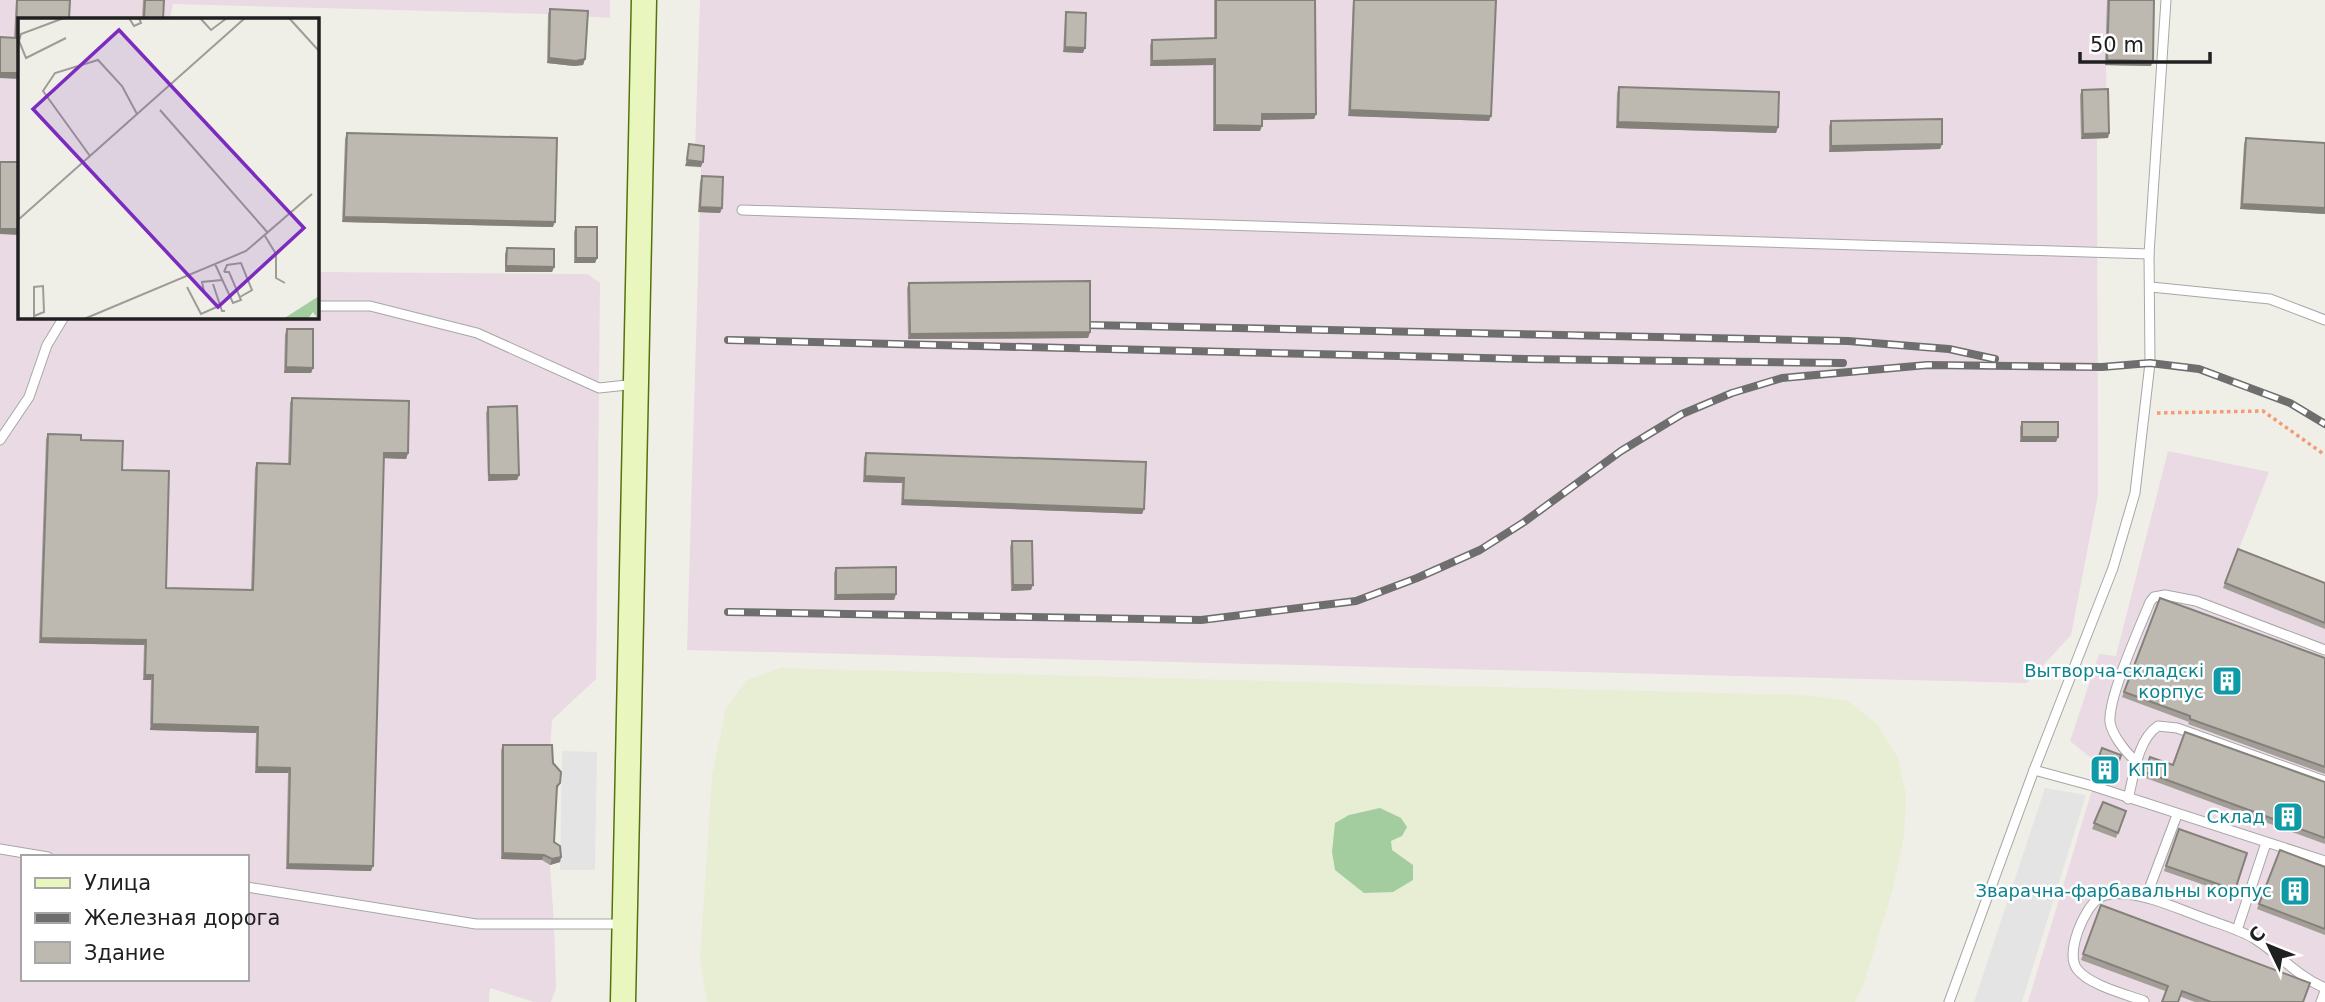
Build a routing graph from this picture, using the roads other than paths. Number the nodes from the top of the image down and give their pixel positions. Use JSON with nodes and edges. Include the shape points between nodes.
{"nodes":[{"id":1,"x":644,"y":0,"type":"edge"},
{"id":2,"x":2166,"y":0,"type":"edge"},
{"id":3,"x":742,"y":210,"type":"dead end"},
{"id":4,"x":2149,"y":254,"type":"junction"},
{"id":5,"x":2151,"y":288,"type":"junction"},
{"id":6,"x":318,"y":306,"type":"edge"},
{"id":7,"x":63,"y":318,"type":"edge"},
{"id":8,"x":2325,"y":320,"type":"edge"},
{"id":9,"x":636,"y":384,"type":"junction"},
{"id":10,"x":0,"y":440,"type":"edge"},
{"id":11,"x":2325,"y":650,"type":"edge"},
{"id":12,"x":2138,"y":762,"type":"junction"},
{"id":13,"x":2034,"y":770,"type":"junction"},
{"id":14,"x":2325,"y":781,"type":"edge"},
{"id":15,"x":2128,"y":799,"type":"junction"},
{"id":16,"x":2177,"y":815,"type":"junction"},
{"id":17,"x":2266,"y":843,"type":"junction"},
{"id":18,"x":0,"y":849,"type":"edge"},
{"id":19,"x":36,"y":855,"type":"edge"},
{"id":20,"x":2325,"y":861,"type":"edge"},
{"id":21,"x":248,"y":887,"type":"edge"},
{"id":22,"x":2146,"y":897,"type":"junction"},
{"id":23,"x":625,"y":924,"type":"junction"},
{"id":24,"x":2237,"y":930,"type":"junction"},
{"id":25,"x":2325,"y":989,"type":"edge"},
{"id":26,"x":2144,"y":1001,"type":"edge"},
{"id":27,"x":624,"y":1002,"type":"edge"},
{"id":28,"x":1949,"y":1002,"type":"edge"},
{"id":29,"x":2321,"y":1002,"type":"edge"}],
"edges":[{"from":1,"to":9,"type":"main road"},
{"from":2,"to":4,"type":"lane"},
{"from":3,"to":4,"type":"lane"},
{"from":4,"to":5,"type":"lane"},
{"from":5,"to":8,"type":"lane","via":[[2270,299]]},
{"from":5,"to":13,"type":"lane","via":[[2150,363],[2135,493],[2113,568]]},
{"from":6,"to":9,"type":"lane","via":[[370,306],[477,333],[599,388]]},
{"from":7,"to":10,"type":"lane","via":[[47,345],[29,397]]},
{"from":9,"to":23,"type":"main road"},
{"from":11,"to":12,"type":"lane","via":[[2196,601],[2154,597],[2124,668],[2110,720],[2119,740]]},
{"from":12,"to":14,"type":"lane","via":[[2148,735],[2165,726]]},
{"from":12,"to":15,"type":"lane"},
{"from":13,"to":15,"type":"lane"},
{"from":13,"to":28,"type":"lane"},
{"from":15,"to":16,"type":"lane"},
{"from":16,"to":17,"type":"lane"},
{"from":16,"to":22,"type":"lane"},
{"from":17,"to":20,"type":"lane"},
{"from":17,"to":24,"type":"lane"},
{"from":18,"to":19,"type":"lane"},
{"from":21,"to":23,"type":"lane","via":[[476,925]]},
{"from":22,"to":24,"type":"lane"},
{"from":22,"to":26,"type":"lane","via":[[2101,896],[2082,923],[2071,952],[2075,966],[2088,978]]},
{"from":23,"to":27,"type":"main road"},
{"from":24,"to":25,"type":"lane"},
{"from":25,"to":29,"type":"lane"}]}
